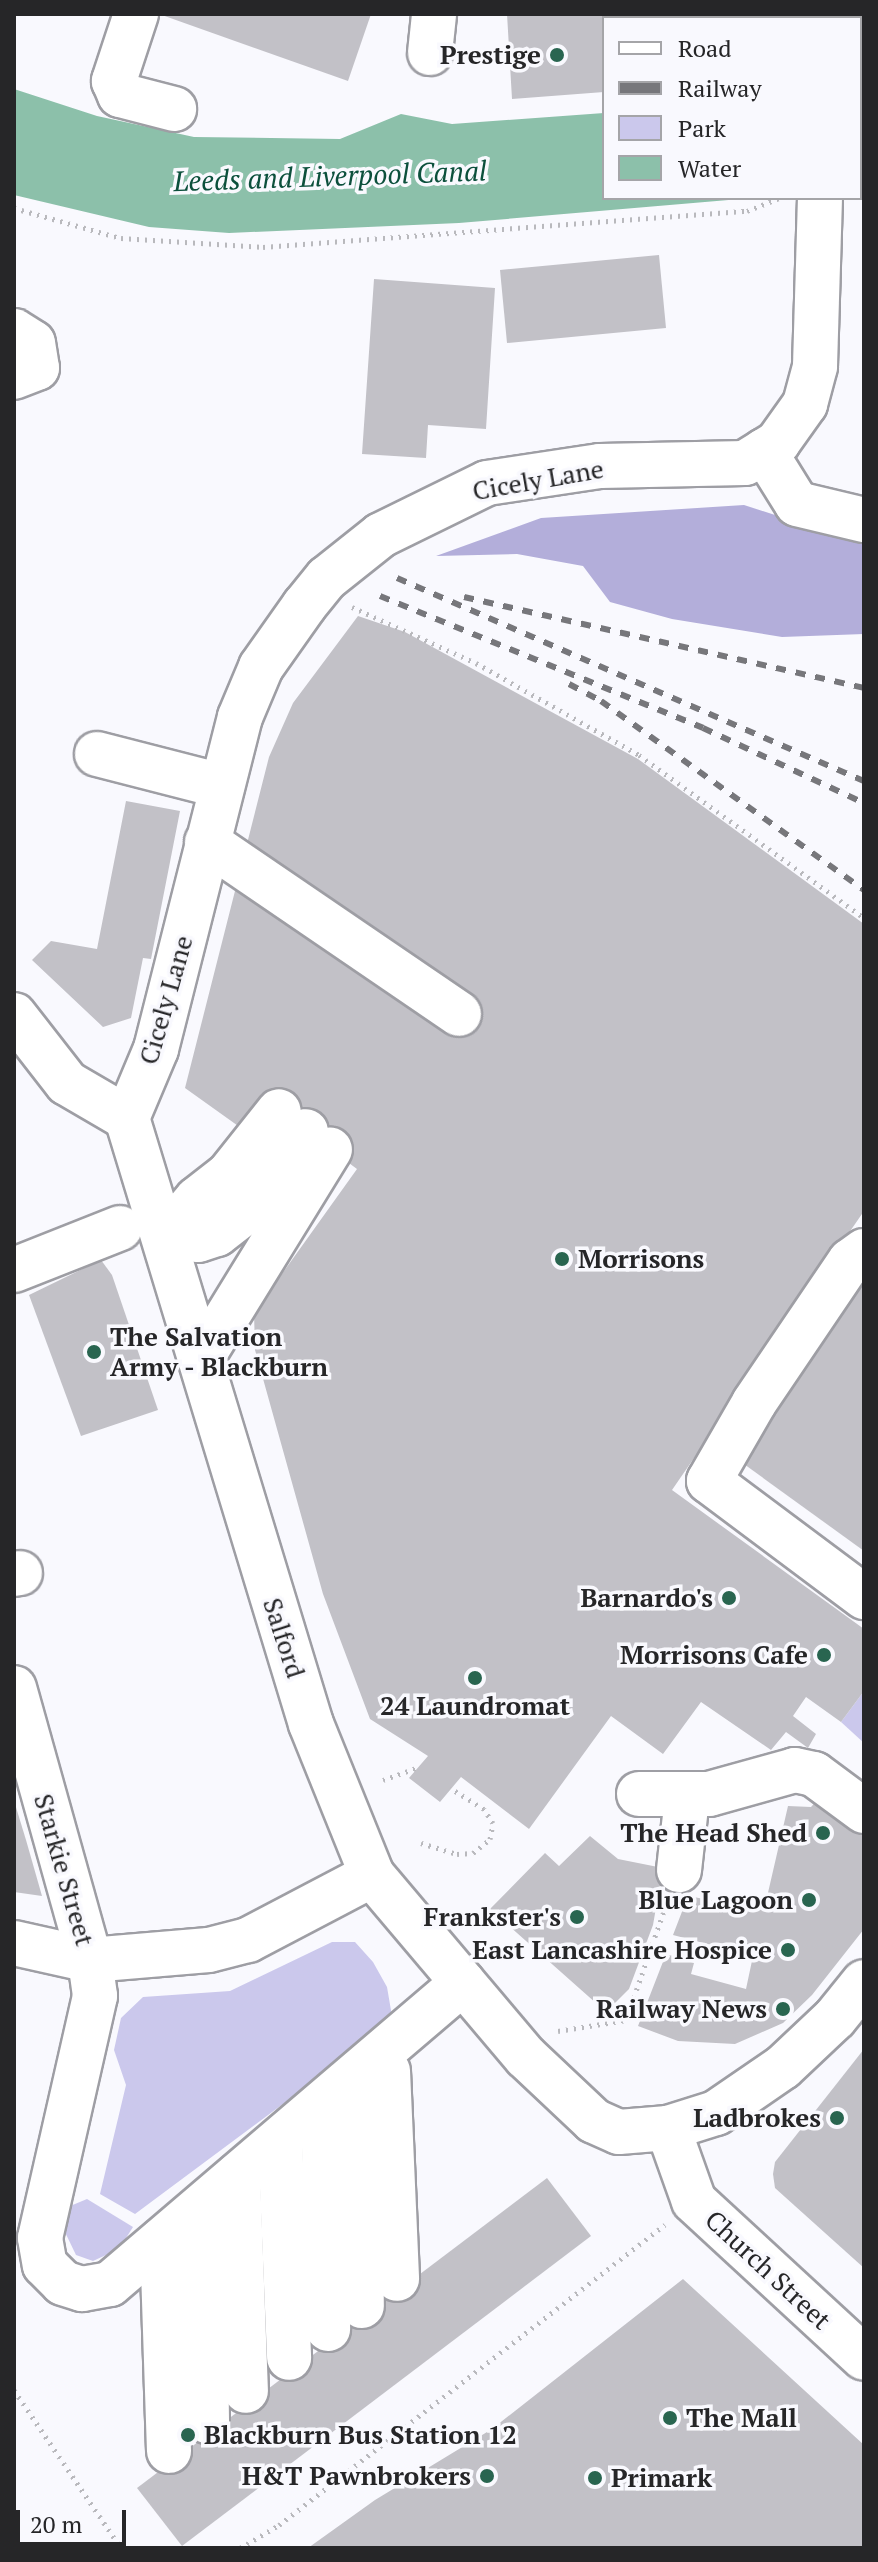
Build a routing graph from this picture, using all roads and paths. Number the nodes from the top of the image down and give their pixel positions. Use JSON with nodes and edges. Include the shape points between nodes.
{"nodes":[{"id":1,"x":136,"y":14,"type":"edge"},
{"id":2,"x":174,"y":109,"type":"dead end"},
{"id":3,"x":774,"y":200,"type":"edge"},
{"id":4,"x":819,"y":206,"type":"edge"},
{"id":5,"x":14,"y":208,"type":"edge"},
{"id":6,"x":14,"y":331,"type":"edge"},
{"id":7,"x":14,"y":377,"type":"edge"},
{"id":8,"x":764,"y":451,"type":"junction"},
{"id":9,"x":864,"y":520,"type":"edge"},
{"id":10,"x":340,"y":618,"type":"dead end"},
{"id":11,"x":97,"y":754,"type":"dead end"},
{"id":12,"x":222,"y":786,"type":"junction"},
{"id":13,"x":207,"y":842,"type":"junction"},
{"id":14,"x":864,"y":918,"type":"edge"},
{"id":15,"x":459,"y":1014,"type":"dead end"},
{"id":16,"x":14,"y":1015,"type":"edge"},
{"id":17,"x":127,"y":1118,"type":"junction"},
{"id":18,"x":120,"y":1228,"type":"dead end"},
{"id":19,"x":166,"y":1236,"type":"junction"},
{"id":20,"x":864,"y":1251,"type":"edge"},
{"id":21,"x":14,"y":1270,"type":"edge"},
{"id":22,"x":201,"y":1359,"type":"junction"},
{"id":23,"x":864,"y":1597,"type":"edge"},
{"id":24,"x":14,"y":1688,"type":"edge"},
{"id":25,"x":419,"y":1767,"type":"dead end"},
{"id":26,"x":383,"y":1780,"type":"dead end"},
{"id":27,"x":450,"y":1788,"type":"dead end"},
{"id":28,"x":639,"y":1794,"type":"dead end"},
{"id":29,"x":687,"y":1798,"type":"junction"},
{"id":30,"x":864,"y":1811,"type":"edge"},
{"id":31,"x":421,"y":1843,"type":"dead end"},
{"id":32,"x":679,"y":1870,"type":"joint"},
{"id":33,"x":372,"y":1875,"type":"junction"},
{"id":34,"x":14,"y":1943,"type":"edge"},
{"id":35,"x":90,"y":1960,"type":"junction"},
{"id":36,"x":864,"y":1982,"type":"edge"},
{"id":37,"x":463,"y":1983,"type":"junction"},
{"id":38,"x":552,"y":2032,"type":"dead end"},
{"id":39,"x":668,"y":2128,"type":"junction"},
{"id":40,"x":269,"y":2149,"type":"junction"},
{"id":41,"x":694,"y":2201,"type":"junction"},
{"id":42,"x":864,"y":2358,"type":"edge"},
{"id":43,"x":276,"y":2369,"type":"junction"},
{"id":44,"x":14,"y":2390,"type":"edge"},
{"id":45,"x":121,"y":2548,"type":"edge"},
{"id":46,"x":240,"y":2548,"type":"edge"}],
"edges":[{"from":1,"to":2,"type":"street","via":[[114,81],[120,95]]},
{"from":3,"to":5,"type":"path","via":[[747,211],[263,247],[121,238]]},
{"from":4,"to":8,"type":"street","name":"Cicely Lane","via":[[815,366],[805,404],[778,442]]},
{"from":6,"to":7,"type":"street","via":[[33,343],[37,368]]},
{"from":8,"to":9,"type":"street","via":[[797,504]]},
{"from":8,"to":12,"type":"street","name":"Cicely Lane","via":[[745,463],[600,466],[487,483],[381,535],[327,578],[261,667],[240,717]]},
{"from":10,"to":14,"type":"path","via":[[349,606],[412,631],[639,755]]},
{"from":11,"to":12,"type":"street"},
{"from":12,"to":13,"type":"street","name":"Cicely Lane"},
{"from":13,"to":15,"type":"street"},
{"from":13,"to":17,"type":"street","name":"Cicely Lane","via":[[156,1049]]},
{"from":16,"to":17,"type":"street","via":[[67,1083]]},
{"from":17,"to":19,"type":"street","name":"Salford"},
{"from":18,"to":21,"type":"street"},
{"from":19,"to":22,"type":"street","name":"Salford"},
{"from":19,"to":22,"type":"street","via":[[197,1199],[229,1174],[305,1131]]},
{"from":20,"to":23,"type":"street","via":[[850,1261],[709,1481]]},
{"from":22,"to":33,"type":"street","name":"Salford","via":[[311,1724]]},
{"from":24,"to":35,"type":"street","name":"Starkie Street"},
{"from":25,"to":26,"type":"path"},
{"from":27,"to":31,"type":"path","via":[[484,1809],[493,1823],[490,1839],[473,1853],[457,1854]]},
{"from":28,"to":29,"type":"street"},
{"from":29,"to":30,"type":"street","via":[[795,1770],[814,1774]]},
{"from":29,"to":32,"type":"street"},
{"from":32,"to":38,"type":"path","via":[[626,2020]]},
{"from":33,"to":35,"type":"street","via":[[248,1940],[209,1950]]},
{"from":33,"to":37,"type":"street","name":"Salford"},
{"from":34,"to":35,"type":"street"},
{"from":35,"to":40,"type":"street","name":"Starkie Street","via":[[95,1996],[40,2238],[45,2265],[63,2283],[82,2289],[110,2284]]},
{"from":36,"to":39,"type":"street","via":[[783,2067],[716,2113]]},
{"from":37,"to":39,"type":"street","name":"Salford","via":[[572,2103],[619,2132]]},
{"from":37,"to":40,"type":"street","name":"Starkie Street"},
{"from":39,"to":41,"type":"street","name":"Church Street"},
{"from":40,"to":43,"type":"street"},
{"from":40,"to":43,"type":"street"},
{"from":40,"to":43,"type":"street"},
{"from":40,"to":43,"type":"street"},
{"from":41,"to":42,"type":"street","name":"Church Street"},
{"from":41,"to":46,"type":"path","via":[[279,2525]]},
{"from":44,"to":45,"type":"path"}]}
